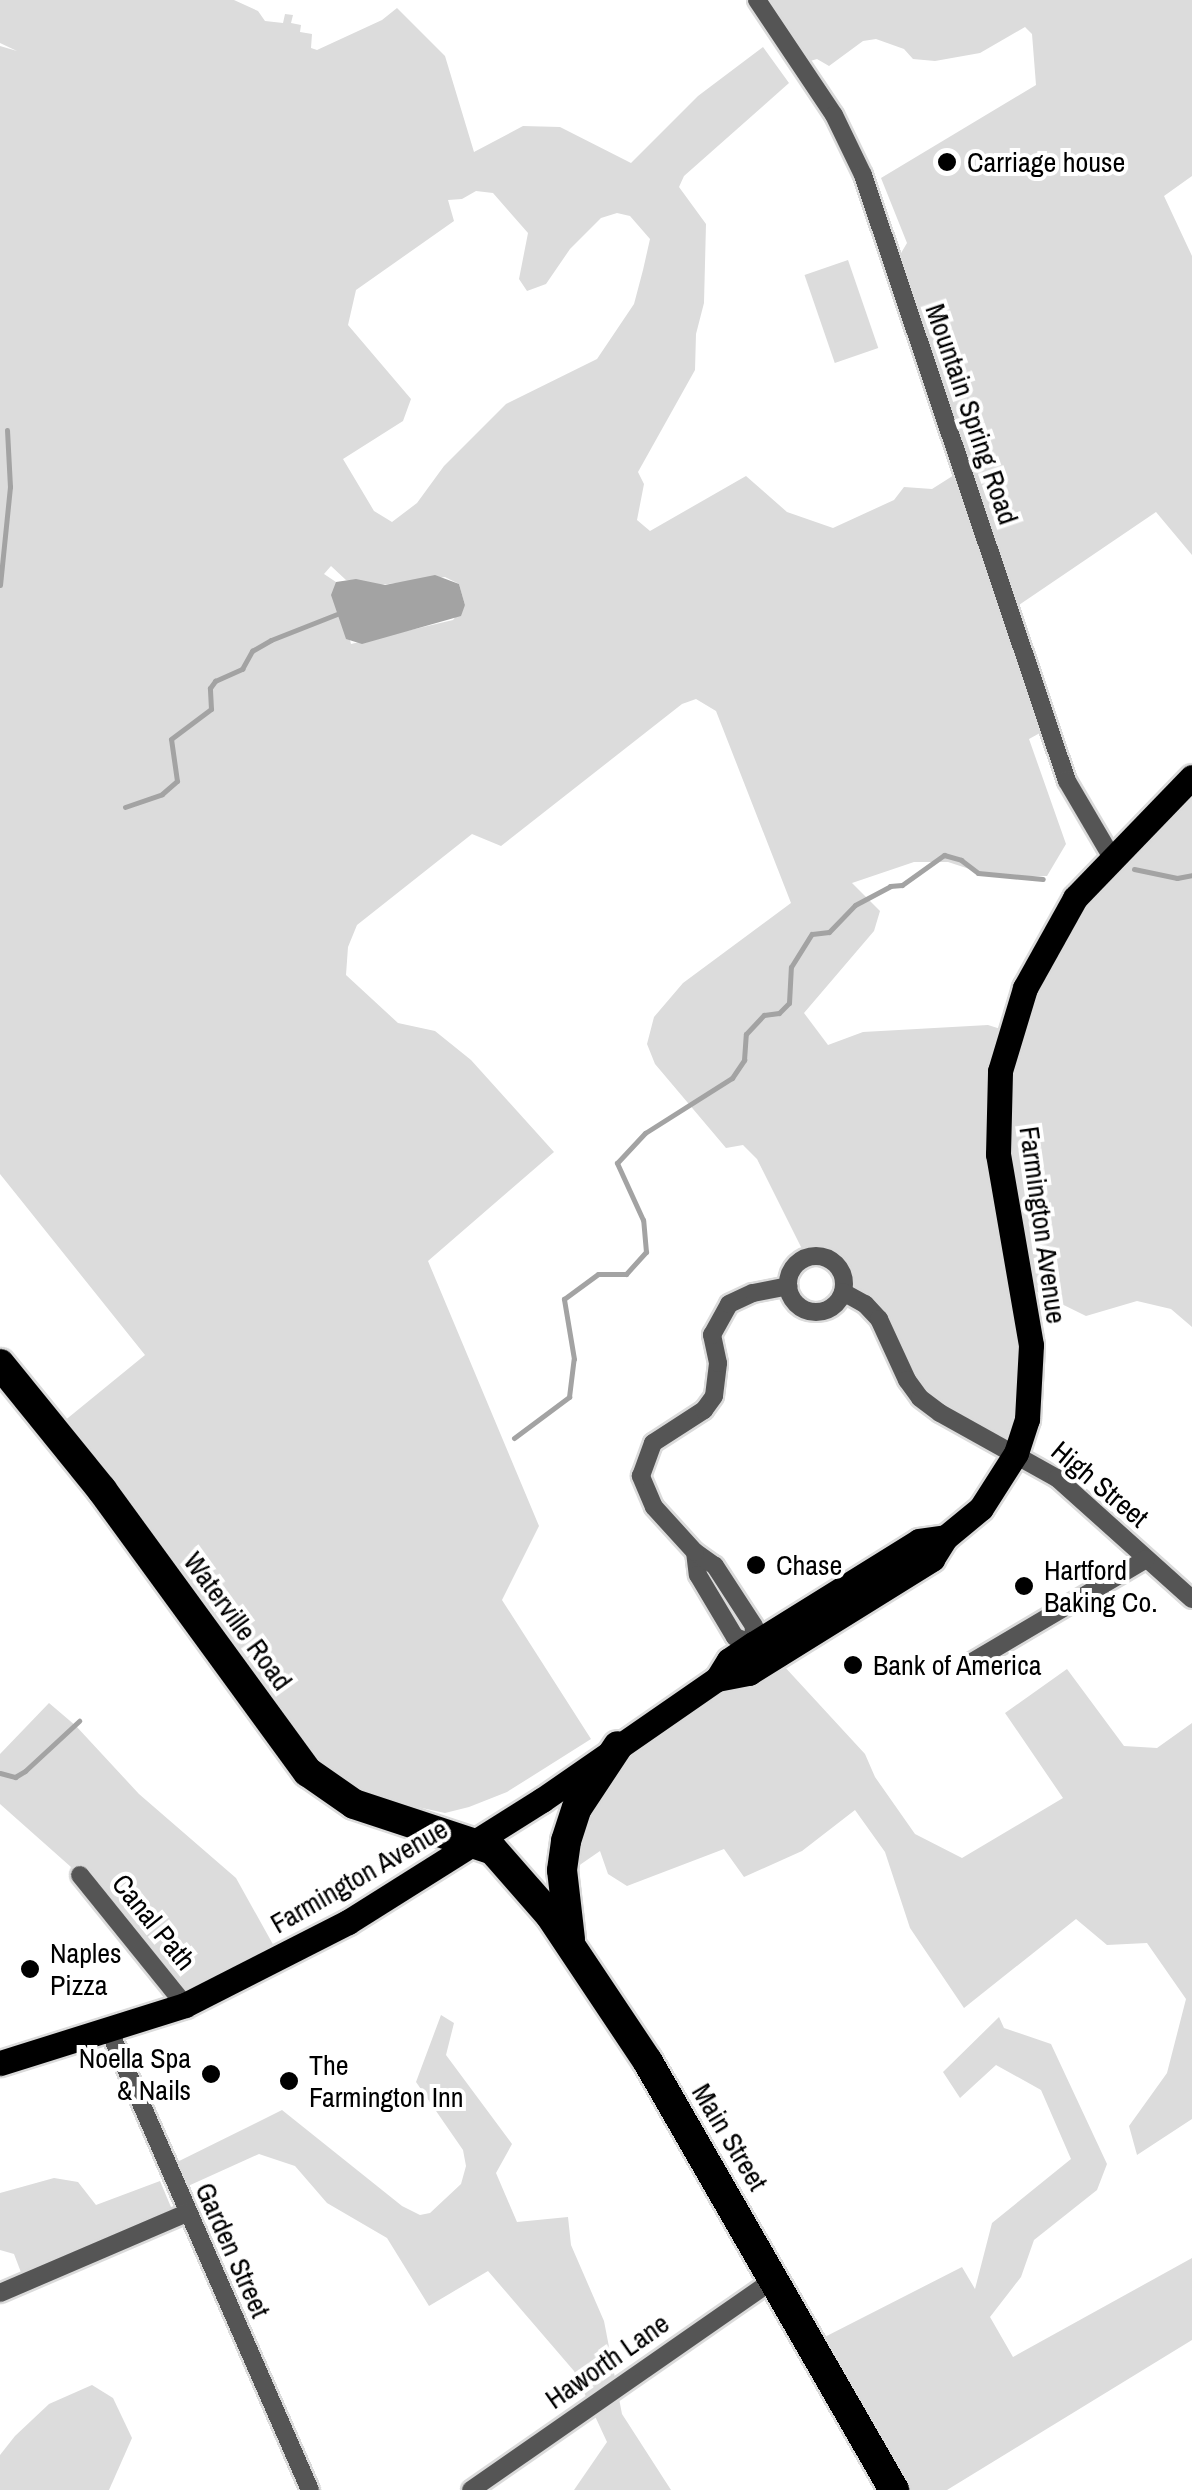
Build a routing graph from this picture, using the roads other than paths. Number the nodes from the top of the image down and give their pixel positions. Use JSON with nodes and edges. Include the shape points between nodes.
{"nodes":[{"id":1,"x":757,"y":0,"type":"edge"},
{"id":2,"x":1192,"y":777,"type":"edge"},
{"id":3,"x":1111,"y":856,"type":"junction"},
{"id":4,"x":788,"y":1286,"type":"junction"},
{"id":5,"x":842,"y":1292,"type":"junction"},
{"id":6,"x":0,"y":1364,"type":"edge"},
{"id":7,"x":1016,"y":1453,"type":"junction"},
{"id":8,"x":946,"y":1537,"type":"junction"},
{"id":9,"x":1146,"y":1559,"type":"junction"},
{"id":10,"x":1192,"y":1599,"type":"edge"},
{"id":11,"x":753,"y":1644,"type":"junction"},
{"id":12,"x":972,"y":1662,"type":"dead end"},
{"id":13,"x":716,"y":1679,"type":"junction"},
{"id":14,"x":618,"y":1746,"type":"junction"},
{"id":15,"x":477,"y":1841,"type":"junction"},
{"id":16,"x":80,"y":1876,"type":"dead end"},
{"id":17,"x":570,"y":1942,"type":"junction"},
{"id":18,"x":185,"y":2004,"type":"junction"},
{"id":19,"x":109,"y":2030,"type":"junction"},
{"id":20,"x":0,"y":2064,"type":"edge"},
{"id":21,"x":187,"y":2214,"type":"junction"},
{"id":22,"x":775,"y":2278,"type":"junction"},
{"id":23,"x":0,"y":2293,"type":"edge"},
{"id":24,"x":310,"y":2490,"type":"edge"},
{"id":25,"x":471,"y":2490,"type":"edge"},
{"id":26,"x":894,"y":2490,"type":"edge"}],
"edges":[{"from":1,"to":3,"type":"street","name":"Mountain Spring Road","via":[[834,115],[864,175],[1066,781]]},
{"from":2,"to":3,"type":"main road","name":"Farmington Avenue"},
{"from":3,"to":7,"type":"main road","name":"Farmington Avenue","via":[[1043,949],[1000,1072],[998,1154],[1031,1345],[1026,1419]]},
{"from":4,"to":5,"type":"street","via":[[796,1303],[813,1312],[831,1307]]},
{"from":4,"to":5,"type":"street","via":[[798,1262],[816,1256],[838,1267]]},
{"from":4,"to":11,"type":"street","via":[[728,1304],[712,1335],[718,1363],[714,1396],[653,1444],[642,1465],[646,1494],[715,1566],[754,1626]]},
{"from":5,"to":7,"type":"street","name":"High Street","via":[[879,1320],[920,1398]]},
{"from":6,"to":15,"type":"highway","name":"Waterville Road","via":[[102,1490],[308,1772],[354,1804]]},
{"from":7,"to":8,"type":"main road","name":"Farmington Avenue","via":[[981,1508]]},
{"from":7,"to":9,"type":"street","name":"High Street","via":[[1057,1478]]},
{"from":8,"to":11,"type":"main road","name":"Farmington Avenue","via":[[919,1541]]},
{"from":8,"to":13,"type":"main road","name":"Farmington Avenue","via":[[932,1559],[749,1673]]},
{"from":9,"to":10,"type":"street","name":"High Street"},
{"from":9,"to":12,"type":"street"},
{"from":11,"to":13,"type":"main road","name":"Farmington Avenue"},
{"from":13,"to":14,"type":"main road","name":"Farmington Avenue"},
{"from":14,"to":15,"type":"main road","name":"Farmington Avenue"},
{"from":14,"to":17,"type":"highway","via":[[578,1808],[566,1841],[562,1870]]},
{"from":15,"to":17,"type":"highway","name":"Main Street","via":[[506,1861]]},
{"from":15,"to":18,"type":"main road","name":"Farmington Avenue","via":[[348,1922]]},
{"from":16,"to":18,"type":"street","name":"Canal Path"},
{"from":17,"to":22,"type":"highway","name":"Main Street"},
{"from":18,"to":19,"type":"main road","name":"Farmington Avenue"},
{"from":19,"to":20,"type":"main road","name":"Farmington Avenue"},
{"from":19,"to":21,"type":"street","name":"Garden Street"},
{"from":21,"to":23,"type":"street"},
{"from":21,"to":24,"type":"street","name":"Garden Street"},
{"from":22,"to":25,"type":"street","name":"Haworth Lane"},
{"from":22,"to":26,"type":"highway","name":"Main Street"}]}
